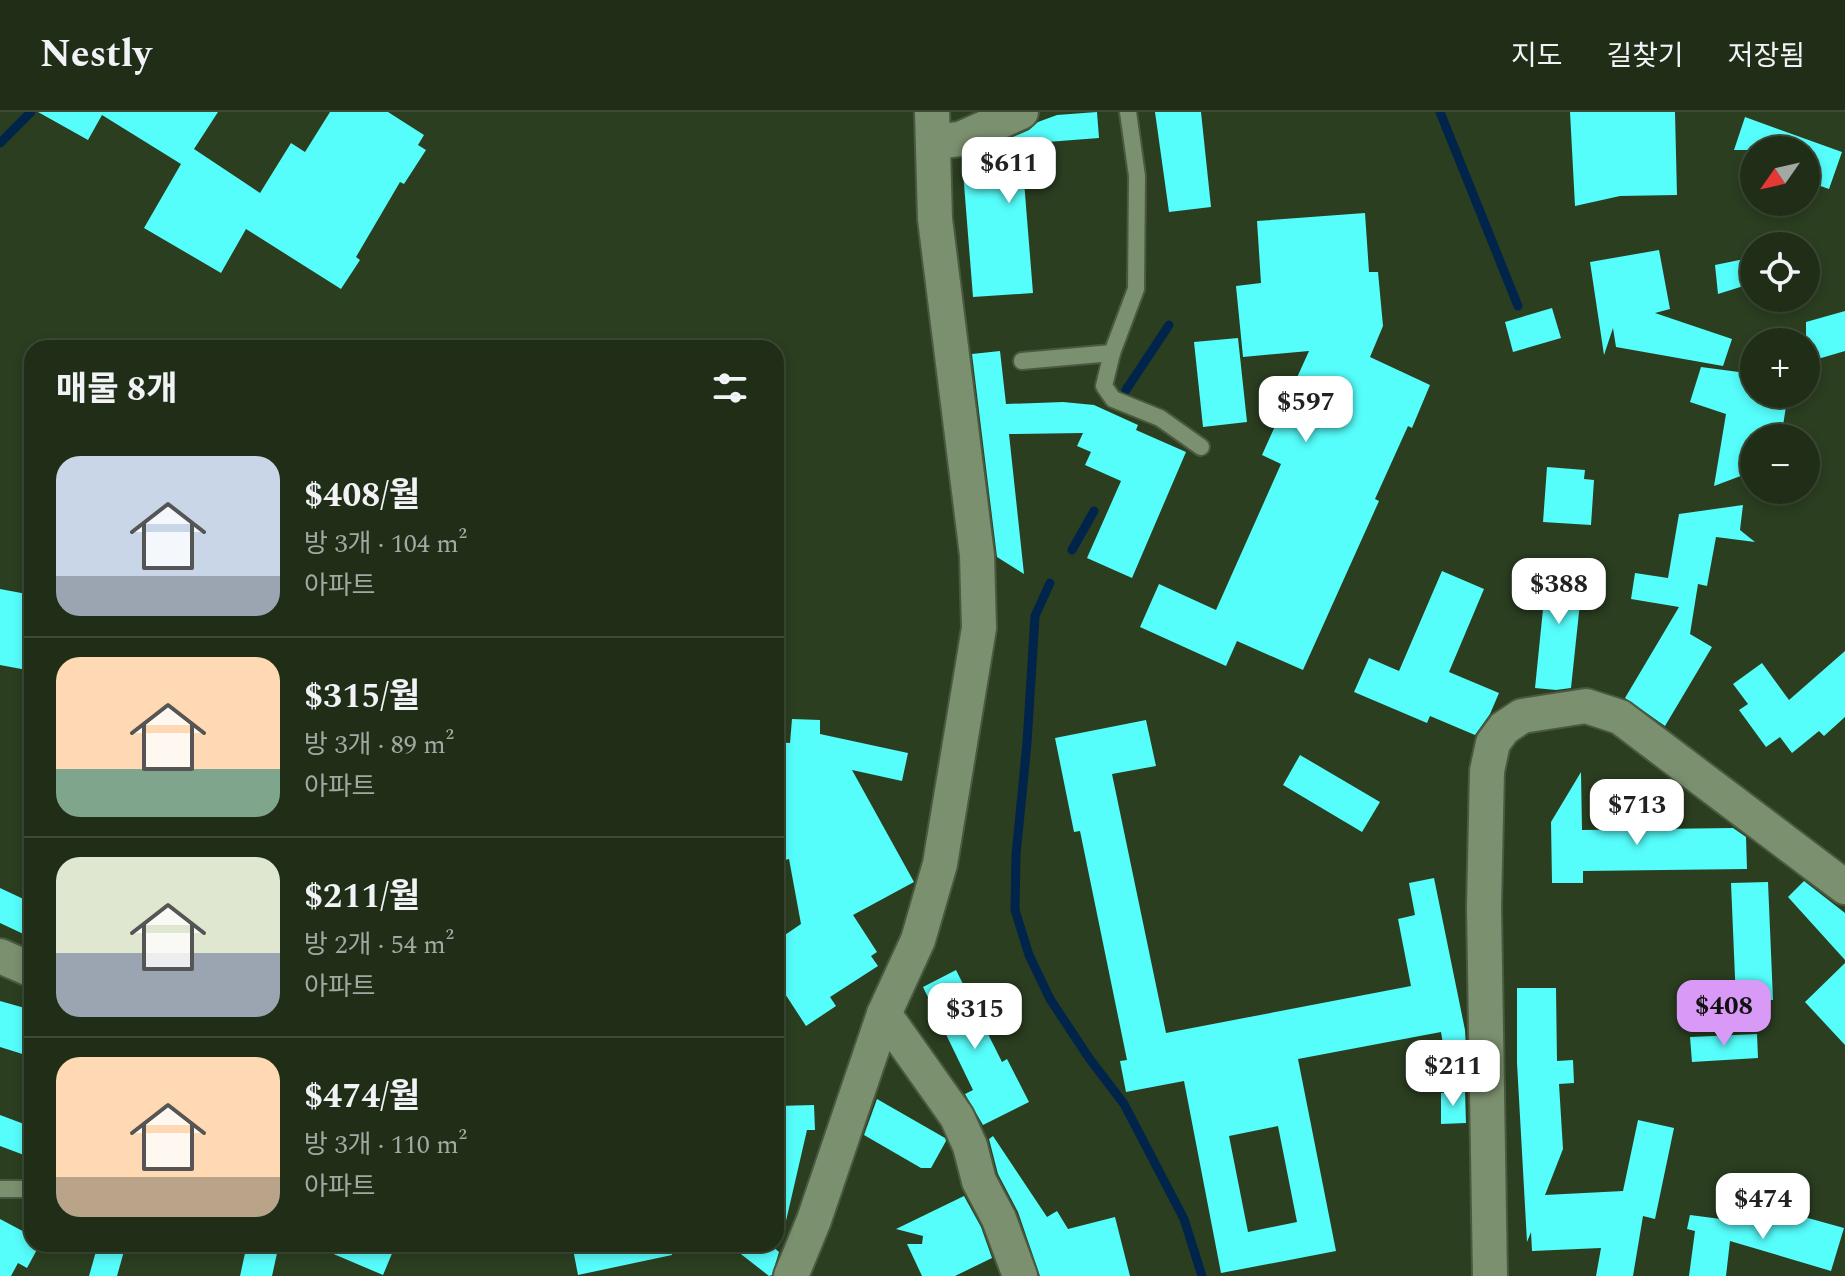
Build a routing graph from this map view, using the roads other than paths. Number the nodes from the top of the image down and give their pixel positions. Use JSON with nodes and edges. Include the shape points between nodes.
{"nodes":[{"id":1,"x":1021,"y":112,"type":"edge"},
{"id":2,"x":1128,"y":112,"type":"edge"},
{"id":3,"x":932,"y":127,"type":"edge"},
{"id":4,"x":1112,"y":353,"type":"junction"},
{"id":5,"x":1022,"y":361,"type":"dead end"},
{"id":6,"x":1201,"y":447,"type":"dead end"},
{"id":7,"x":1845,"y":887,"type":"edge"},
{"id":8,"x":0,"y":956,"type":"edge"},
{"id":9,"x":24,"y":966,"type":"edge"},
{"id":10,"x":884,"y":1014,"type":"junction"},
{"id":11,"x":0,"y":1189,"type":"edge"},
{"id":12,"x":24,"y":1189,"type":"edge"},
{"id":13,"x":791,"y":1276,"type":"edge"},
{"id":14,"x":1020,"y":1276,"type":"edge"},
{"id":15,"x":1490,"y":1276,"type":"edge"}],
"edges":[{"from":1,"to":3,"type":"street","via":[[960,139]]},
{"from":2,"to":4,"type":"lane","via":[[1137,176],[1136,289]]},
{"from":3,"to":10,"type":"street","via":[[935,219],[977,555],[979,628],[940,864],[918,940]]},
{"from":4,"to":5,"type":"lane"},
{"from":4,"to":6,"type":"lane","via":[[1104,386],[1113,399],[1160,418]]},
{"from":7,"to":15,"type":"street","via":[[1620,717],[1586,706],[1522,716],[1504,728],[1493,743],[1487,771]]},
{"from":8,"to":9,"type":"street"},
{"from":10,"to":13,"type":"street"},
{"from":10,"to":14,"type":"street","via":[[957,1117]]},
{"from":11,"to":12,"type":"lane"}]}
